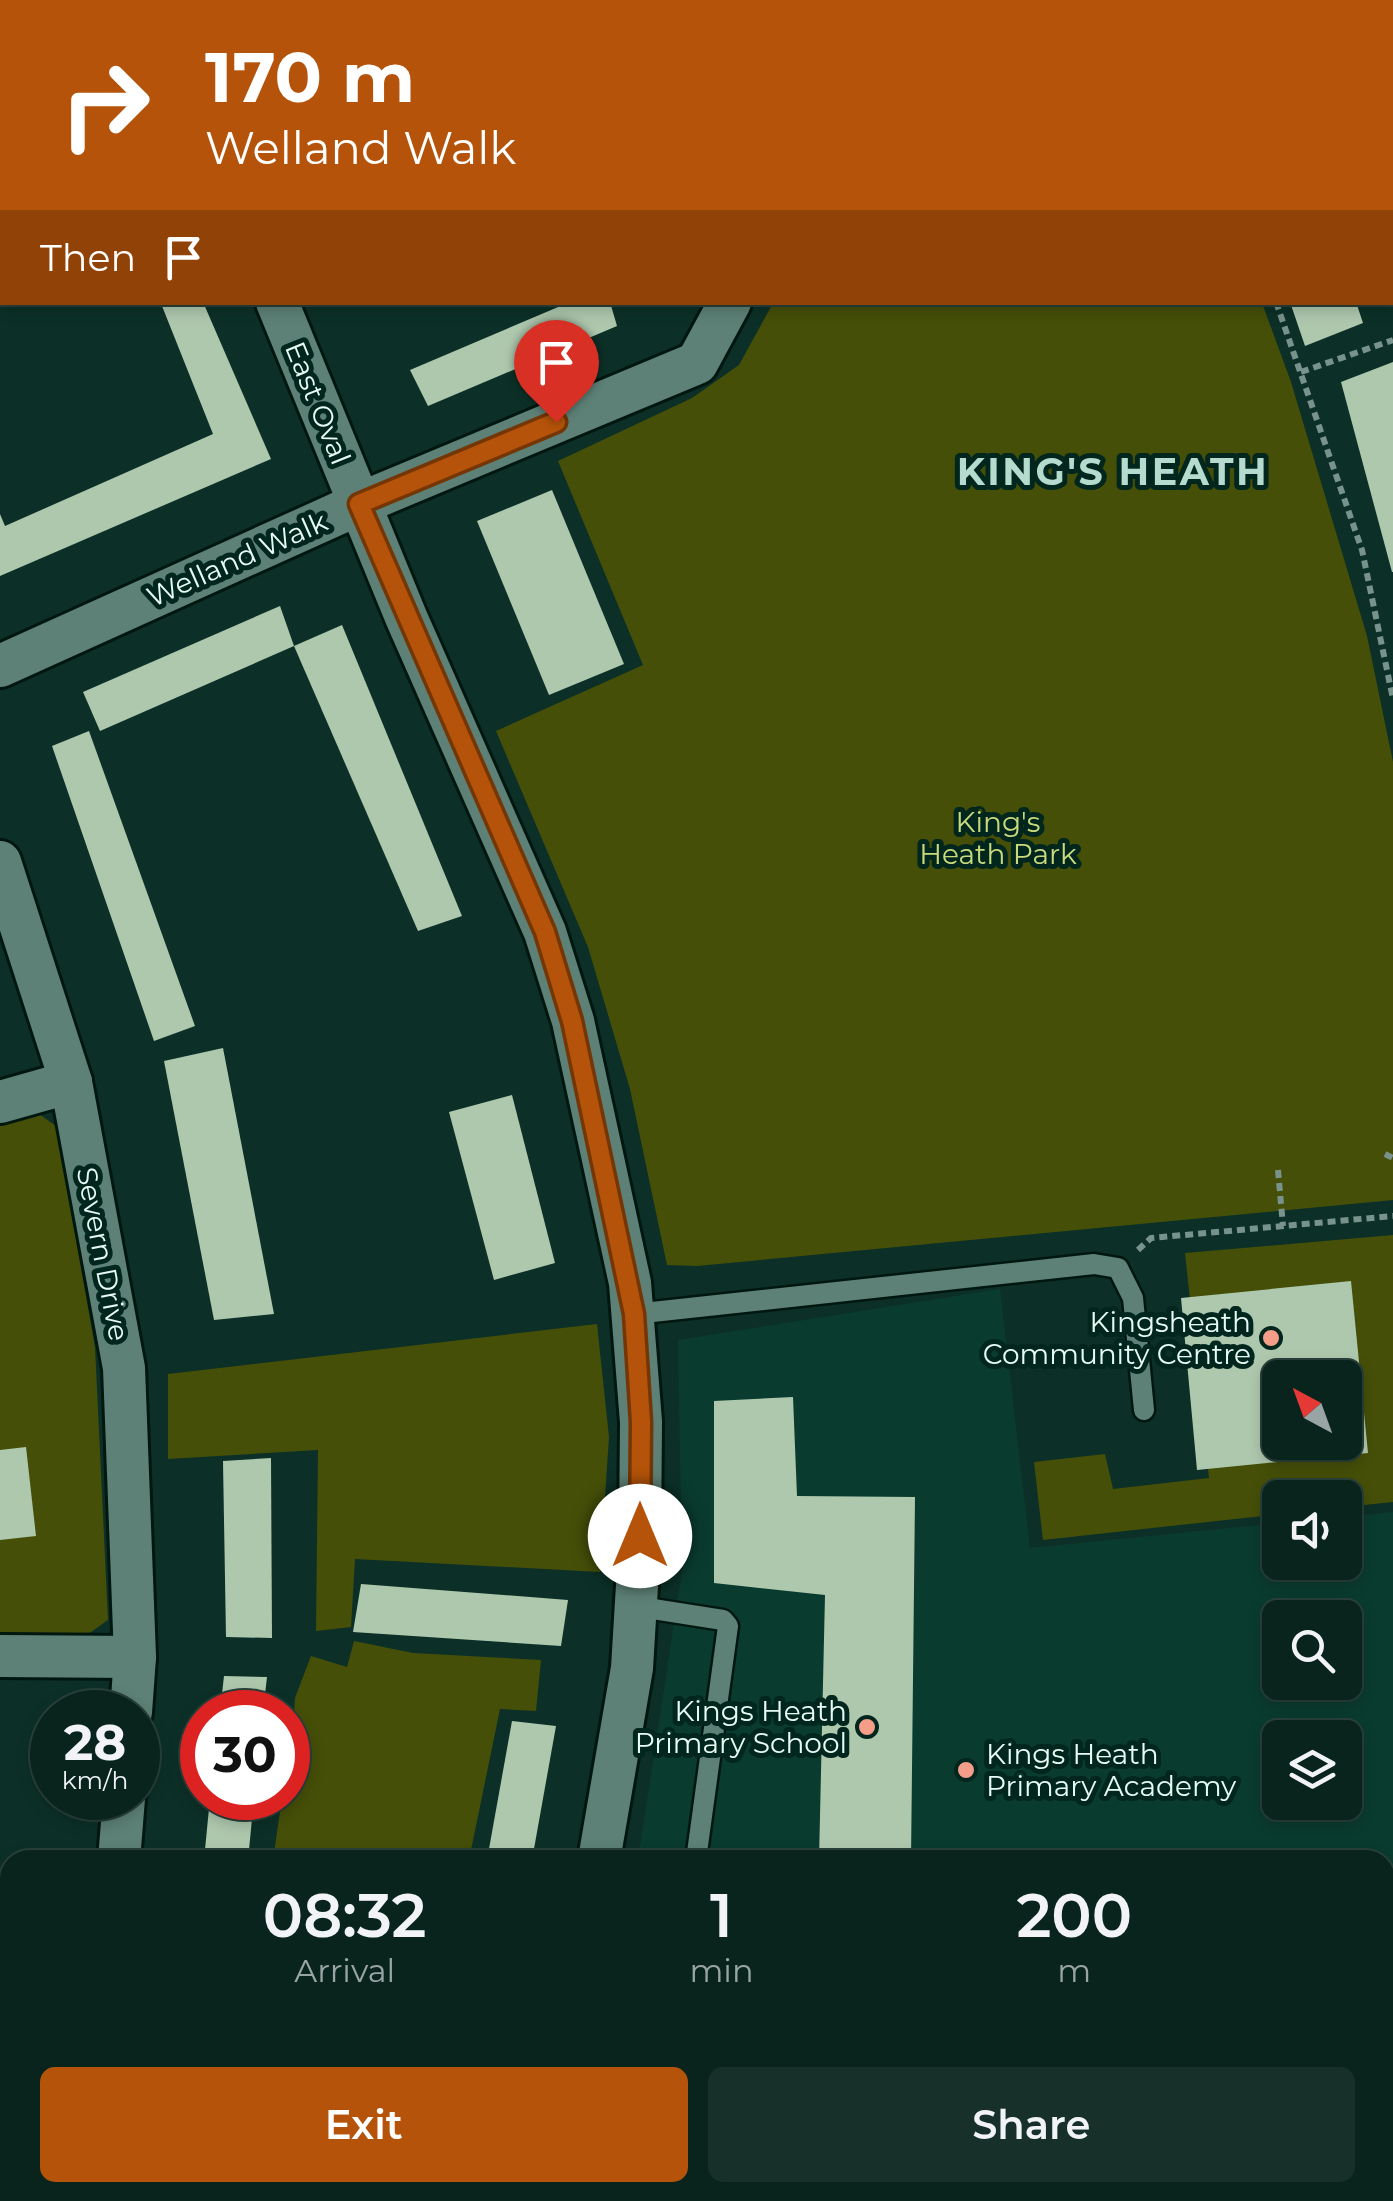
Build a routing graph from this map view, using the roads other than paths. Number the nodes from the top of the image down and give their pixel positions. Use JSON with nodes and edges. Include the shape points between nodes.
{"nodes":[{"id":1,"x":279,"y":305,"type":"edge"},
{"id":2,"x":728,"y":305,"type":"edge"},
{"id":3,"x":359,"y":504,"type":"junction"},
{"id":4,"x":0,"y":666,"type":"edge"},
{"id":5,"x":0,"y":862,"type":"edge"},
{"id":6,"x":71,"y":1082,"type":"junction"},
{"id":7,"x":0,"y":1102,"type":"edge"},
{"id":8,"x":634,"y":1314,"type":"junction"},
{"id":9,"x":1144,"y":1410,"type":"dead end"},
{"id":10,"x":634,"y":1606,"type":"junction"},
{"id":11,"x":0,"y":1656,"type":"edge"},
{"id":12,"x":136,"y":1657,"type":"junction"},
{"id":13,"x":133,"y":1690,"type":"edge"},
{"id":14,"x":122,"y":1820,"type":"edge"},
{"id":15,"x":120,"y":1850,"type":"edge"},
{"id":16,"x":601,"y":1850,"type":"edge"},
{"id":17,"x":697,"y":1850,"type":"edge"}],
"edges":[{"from":1,"to":3,"type":"street","name":"East Oval"},
{"from":2,"to":3,"type":"street","name":"Welland Walk","via":[[697,362]]},
{"from":3,"to":4,"type":"street","name":"Welland Walk"},
{"from":3,"to":8,"type":"street","name":"East Oval","via":[[545,932],[572,1021]]},
{"from":5,"to":6,"type":"street","name":"Severn Drive"},
{"from":6,"to":7,"type":"street"},
{"from":6,"to":12,"type":"street","name":"Severn Drive","via":[[124,1368]]},
{"from":8,"to":9,"type":"lane","via":[[1094,1264],[1118,1268],[1132,1298]]},
{"from":8,"to":10,"type":"street","name":"East Oval","via":[[641,1422]]},
{"from":10,"to":16,"type":"street","name":"East Oval","via":[[632,1668]]},
{"from":10,"to":17,"type":"lane","via":[[728,1626]]},
{"from":11,"to":12,"type":"street"},
{"from":12,"to":13,"type":"street","name":"Severn Drive"},
{"from":14,"to":15,"type":"street"}]}
